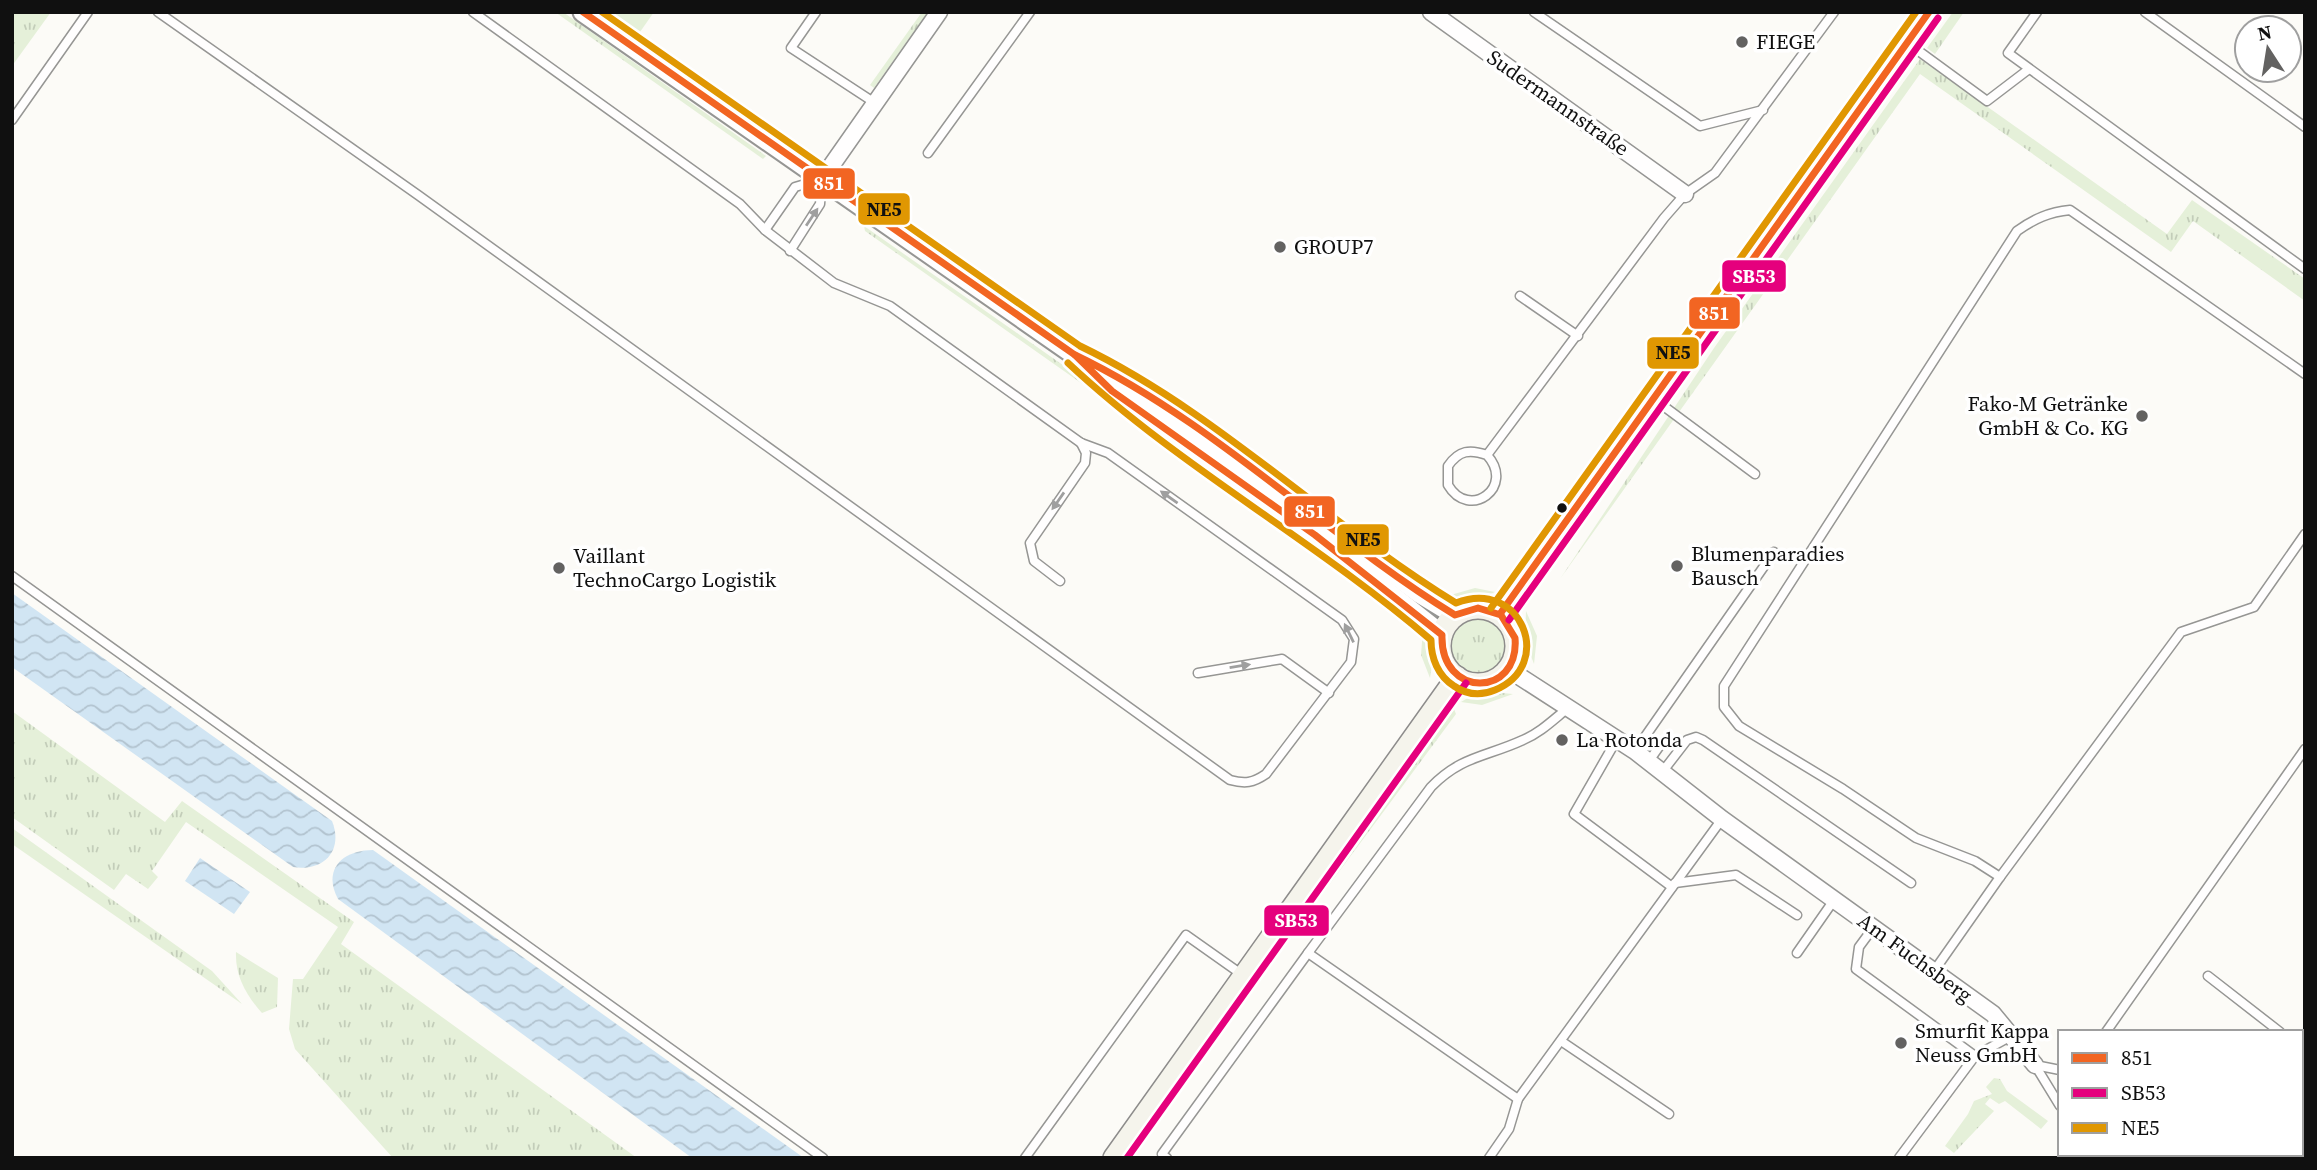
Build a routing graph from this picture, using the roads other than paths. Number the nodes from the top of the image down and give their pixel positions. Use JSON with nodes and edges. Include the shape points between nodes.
{"nodes":[{"id":1,"x":88,"y":12,"type":"edge"},
{"id":2,"x":158,"y":12,"type":"edge"},
{"id":3,"x":473,"y":12,"type":"edge"},
{"id":4,"x":583,"y":12,"type":"edge"},
{"id":5,"x":816,"y":12,"type":"edge"},
{"id":6,"x":939,"y":12,"type":"edge"},
{"id":7,"x":1030,"y":12,"type":"edge"},
{"id":8,"x":1431,"y":12,"type":"edge"},
{"id":9,"x":1534,"y":12,"type":"edge"},
{"id":10,"x":1833,"y":12,"type":"edge"},
{"id":11,"x":1929,"y":12,"type":"edge"},
{"id":12,"x":2037,"y":12,"type":"edge"},
{"id":13,"x":2145,"y":12,"type":"edge"},
{"id":14,"x":1920,"y":52,"type":"dead end"},
{"id":15,"x":2029,"y":69,"type":"junction"},
{"id":16,"x":875,"y":103,"type":"junction"},
{"id":17,"x":1764,"y":110,"type":"junction"},
{"id":18,"x":12,"y":120,"type":"edge"},
{"id":19,"x":2305,"y":127,"type":"edge"},
{"id":20,"x":928,"y":153,"type":"dead end"},
{"id":21,"x":822,"y":179,"type":"junction"},
{"id":22,"x":1685,"y":194,"type":"junction"},
{"id":23,"x":765,"y":230,"type":"junction"},
{"id":24,"x":790,"y":251,"type":"junction"},
{"id":25,"x":2305,"y":269,"type":"edge"},
{"id":26,"x":1520,"y":296,"type":"dead end"},
{"id":27,"x":1578,"y":335,"type":"junction"},
{"id":28,"x":1075,"y":355,"type":"junction"},
{"id":29,"x":2305,"y":374,"type":"edge"},
{"id":30,"x":1654,"y":399,"type":"junction"},
{"id":31,"x":1081,"y":443,"type":"junction"},
{"id":32,"x":1487,"y":455,"type":"junction"},
{"id":33,"x":1755,"y":474,"type":"dead end"},
{"id":34,"x":2305,"y":534,"type":"edge"},
{"id":35,"x":1774,"y":552,"type":"dead end"},
{"id":36,"x":12,"y":576,"type":"edge"},
{"id":37,"x":1060,"y":581,"type":"dead end"},
{"id":38,"x":1500,"y":614,"type":"junction"},
{"id":39,"x":1455,"y":615,"type":"junction"},
{"id":40,"x":1442,"y":635,"type":"junction"},
{"id":41,"x":1508,"y":669,"type":"junction"},
{"id":42,"x":1198,"y":673,"type":"dead end"},
{"id":43,"x":1457,"y":677,"type":"junction"},
{"id":44,"x":1329,"y":693,"type":"junction"},
{"id":45,"x":1567,"y":708,"type":"junction"},
{"id":46,"x":1617,"y":739,"type":"junction"},
{"id":47,"x":1661,"y":744,"type":"dead end"},
{"id":48,"x":2305,"y":749,"type":"edge"},
{"id":49,"x":1635,"y":751,"type":"junction"},
{"id":50,"x":1649,"y":761,"type":"junction"},
{"id":51,"x":1663,"y":771,"type":"junction"},
{"id":52,"x":1722,"y":819,"type":"junction"},
{"id":53,"x":2000,"y":877,"type":"junction"},
{"id":54,"x":1911,"y":883,"type":"dead end"},
{"id":55,"x":1674,"y":885,"type":"junction"},
{"id":56,"x":1834,"y":900,"type":"junction"},
{"id":57,"x":1797,"y":915,"type":"dead end"},
{"id":58,"x":1873,"y":928,"type":"junction"},
{"id":59,"x":1308,"y":953,"type":"junction"},
{"id":60,"x":1797,"y":953,"type":"dead end"},
{"id":61,"x":1934,"y":971,"type":"junction"},
{"id":62,"x":1244,"y":976,"type":"junction"},
{"id":63,"x":2208,"y":976,"type":"dead end"},
{"id":64,"x":2107,"y":1030,"type":"edge"},
{"id":65,"x":2277,"y":1030,"type":"edge"},
{"id":66,"x":2013,"y":1035,"type":"junction"},
{"id":67,"x":1561,"y":1041,"type":"junction"},
{"id":68,"x":1975,"y":1056,"type":"junction"},
{"id":69,"x":2035,"y":1065,"type":"junction"},
{"id":70,"x":2058,"y":1070,"type":"edge"},
{"id":71,"x":1518,"y":1099,"type":"junction"},
{"id":72,"x":2058,"y":1103,"type":"edge"},
{"id":73,"x":1669,"y":1114,"type":"dead end"},
{"id":74,"x":823,"y":1158,"type":"edge"},
{"id":75,"x":1025,"y":1158,"type":"edge"},
{"id":76,"x":1114,"y":1158,"type":"edge"},
{"id":77,"x":1167,"y":1158,"type":"edge"},
{"id":78,"x":1489,"y":1158,"type":"edge"},
{"id":79,"x":1899,"y":1158,"type":"edge"}],
"edges":[{"from":1,"to":18,"type":"lane"},
{"from":2,"to":44,"type":"lane","via":[[1230,780],[1244,784],[1266,774]]},
{"from":3,"to":23,"type":"lane","via":[[740,204]]},
{"from":4,"to":21,"type":"street"},
{"from":5,"to":16,"type":"lane","via":[[790,48]]},
{"from":6,"to":16,"type":"street"},
{"from":7,"to":20,"type":"lane"},
{"from":8,"to":22,"type":"street","name":"Sudermannstraße"},
{"from":9,"to":17,"type":"lane","via":[[1700,126]]},
{"from":10,"to":17,"type":"lane"},
{"from":11,"to":30,"type":"main road"},
{"from":12,"to":15,"type":"lane","via":[[2008,53]]},
{"from":13,"to":19,"type":"lane"},
{"from":14,"to":15,"type":"lane","via":[[1987,101]]},
{"from":15,"to":25,"type":"lane"},
{"from":16,"to":21,"type":"street"},
{"from":17,"to":22,"type":"lane","via":[[1715,173]]},
{"from":21,"to":23,"type":"lane","via":[[795,187]]},
{"from":24,"to":21,"type":"lane","one_way":true,"via":[[820,204]]},
{"from":21,"to":28,"type":"street"},
{"from":22,"to":27,"type":"lane"},
{"from":23,"to":24,"type":"lane"},
{"from":24,"to":31,"type":"lane","via":[[834,283],[900,313]]},
{"from":26,"to":27,"type":"lane"},
{"from":27,"to":32,"type":"lane"},
{"from":28,"to":39,"type":"street","via":[[1123,379]]},
{"from":28,"to":40,"type":"street","via":[[1112,391],[1315,535]]},
{"from":29,"to":53,"type":"lane","via":[[2070,209],[2029,222],[2017,231],[1724,686],[1724,707],[1739,726],[1916,838]]},
{"from":30,"to":33,"type":"lane"},
{"from":30,"to":38,"type":"main road"},
{"from":31,"to":37,"type":"lane","one_way":true,"via":[[1085,463],[1030,542],[1034,561]]},
{"from":44,"to":31,"type":"lane","one_way":true,"via":[[1354,655],[1354,639],[1346,625],[1108,453]]},
{"from":32,"to":32,"type":"lane","via":[[1497,470],[1490,493],[1474,501],[1459,498],[1448,485],[1448,466],[1464,451]]},
{"from":34,"to":53,"type":"lane","via":[[2254,607],[2181,632]]},
{"from":35,"to":49,"type":"lane"},
{"from":36,"to":74,"type":"lane"},
{"from":38,"to":39,"type":"main road","via":[[1478,607]]},
{"from":38,"to":41,"type":"main road","via":[[1509,623],[1517,645]]},
{"from":39,"to":40,"type":"main road"},
{"from":40,"to":43,"type":"main road","via":[[1441,657]]},
{"from":41,"to":43,"type":"main road","via":[[1485,683]]},
{"from":41,"to":45,"type":"street","name":"Am Fuchsberg"},
{"from":42,"to":44,"type":"lane","one_way":true,"via":[[1282,659]]},
{"from":43,"to":62,"type":"main road"},
{"from":45,"to":46,"type":"street","name":"Am Fuchsberg"},
{"from":45,"to":59,"type":"lane","via":[[1522,741],[1467,759],[1447,771]]},
{"from":46,"to":49,"type":"street","name":"Am Fuchsberg"},
{"from":46,"to":55,"type":"lane","via":[[1574,814]]},
{"from":47,"to":50,"type":"lane"},
{"from":48,"to":64,"type":"lane"},
{"from":49,"to":50,"type":"street","name":"Am Fuchsberg"},
{"from":50,"to":51,"type":"street","name":"Am Fuchsberg"},
{"from":51,"to":52,"type":"street","name":"Am Fuchsberg"},
{"from":51,"to":54,"type":"lane","via":[[1687,740],[1703,740]]},
{"from":52,"to":55,"type":"lane"},
{"from":52,"to":56,"type":"street","name":"Am Fuchsberg"},
{"from":53,"to":61,"type":"lane"},
{"from":55,"to":57,"type":"lane","via":[[1736,875]]},
{"from":55,"to":67,"type":"lane"},
{"from":56,"to":58,"type":"street","name":"Am Fuchsberg"},
{"from":56,"to":60,"type":"lane"},
{"from":58,"to":61,"type":"street","name":"Am Fuchsberg"},
{"from":58,"to":68,"type":"lane","via":[[1859,947],[1856,969]]},
{"from":59,"to":71,"type":"lane"},
{"from":59,"to":77,"type":"lane","via":[[1162,1154]]},
{"from":61,"to":66,"type":"street","name":"Am Fuchsberg","via":[[1993,1014]]},
{"from":62,"to":75,"type":"lane","via":[[1186,935]]},
{"from":62,"to":76,"type":"main road"},
{"from":63,"to":65,"type":"lane"},
{"from":66,"to":68,"type":"lane"},
{"from":66,"to":69,"type":"street","name":"Am Fuchsberg"},
{"from":67,"to":71,"type":"lane"},
{"from":67,"to":73,"type":"lane"},
{"from":68,"to":79,"type":"lane"},
{"from":69,"to":70,"type":"lane"},
{"from":69,"to":72,"type":"lane"},
{"from":71,"to":78,"type":"lane","via":[[1509,1129]]}]}
